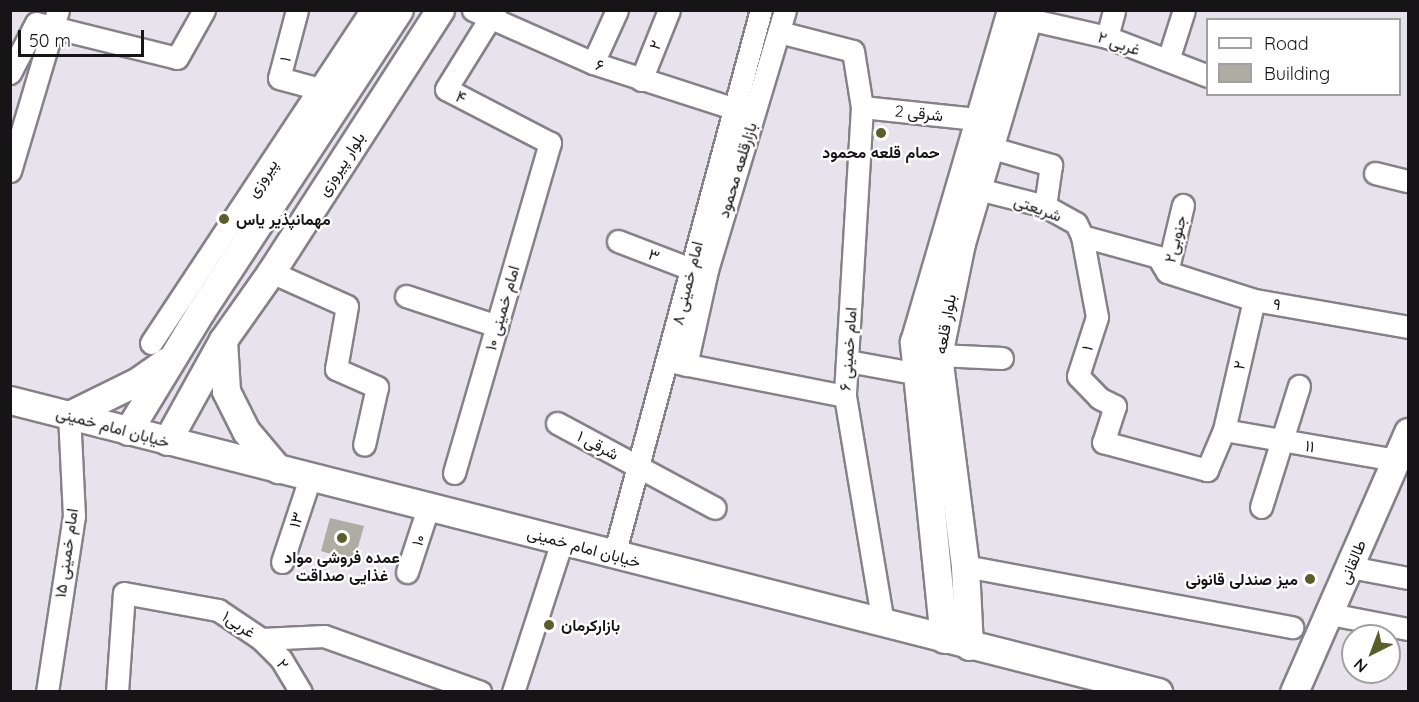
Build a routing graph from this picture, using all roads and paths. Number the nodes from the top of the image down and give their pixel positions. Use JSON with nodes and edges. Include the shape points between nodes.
{"nodes":[{"id":1,"x":204,"y":10,"type":"edge"},
{"id":2,"x":297,"y":10,"type":"edge"},
{"id":3,"x":371,"y":10,"type":"edge"},
{"id":4,"x":399,"y":10,"type":"edge"},
{"id":5,"x":440,"y":10,"type":"edge"},
{"id":6,"x":617,"y":10,"type":"edge"},
{"id":7,"x":669,"y":10,"type":"edge"},
{"id":8,"x":761,"y":10,"type":"edge"},
{"id":9,"x":785,"y":10,"type":"edge"},
{"id":10,"x":1114,"y":10,"type":"edge"},
{"id":11,"x":1184,"y":10,"type":"edge"},
{"id":12,"x":486,"y":13,"type":"edge"},
{"id":13,"x":1023,"y":13,"type":"edge"},
{"id":14,"x":55,"y":20,"type":"edge"},
{"id":15,"x":779,"y":32,"type":"junction"},
{"id":16,"x":1107,"y":37,"type":"junction"},
{"id":17,"x":1168,"y":60,"type":"junction"},
{"id":18,"x":593,"y":63,"type":"junction"},
{"id":19,"x":10,"y":73,"type":"edge"},
{"id":20,"x":1206,"y":75,"type":"edge"},
{"id":21,"x":641,"y":80,"type":"junction"},
{"id":22,"x":332,"y":92,"type":"junction"},
{"id":23,"x":862,"y":107,"type":"junction"},
{"id":24,"x":732,"y":108,"type":"junction"},
{"id":25,"x":976,"y":119,"type":"junction"},
{"id":26,"x":550,"y":143,"type":"joint"},
{"id":27,"x":989,"y":147,"type":"junction"},
{"id":28,"x":10,"y":171,"type":"edge"},
{"id":29,"x":1375,"y":173,"type":"dead end"},
{"id":30,"x":1408,"y":181,"type":"edge"},
{"id":31,"x":978,"y":189,"type":"junction"},
{"id":32,"x":1183,"y":205,"type":"dead end"},
{"id":33,"x":1044,"y":206,"type":"junction"},
{"id":34,"x":1082,"y":236,"type":"junction"},
{"id":35,"x":618,"y":242,"type":"dead end"},
{"id":36,"x":1162,"y":264,"type":"junction"},
{"id":37,"x":690,"y":269,"type":"junction"},
{"id":38,"x":272,"y":272,"type":"junction"},
{"id":39,"x":406,"y":296,"type":"dead end"},
{"id":40,"x":1254,"y":300,"type":"junction"},
{"id":41,"x":201,"y":311,"type":"junction"},
{"id":42,"x":497,"y":326,"type":"junction"},
{"id":43,"x":1408,"y":327,"type":"edge"},
{"id":44,"x":226,"y":335,"type":"junction"},
{"id":45,"x":150,"y":343,"type":"dead end"},
{"id":46,"x":176,"y":350,"type":"junction"},
{"id":47,"x":938,"y":355,"type":"junction"},
{"id":48,"x":1002,"y":358,"type":"dead end"},
{"id":49,"x":848,"y":361,"type":"junction"},
{"id":50,"x":677,"y":363,"type":"junction"},
{"id":51,"x":919,"y":374,"type":"junction"},
{"id":52,"x":1299,"y":386,"type":"dead end"},
{"id":53,"x":845,"y":396,"type":"junction"},
{"id":54,"x":10,"y":400,"type":"edge"},
{"id":55,"x":69,"y":415,"type":"junction"},
{"id":56,"x":557,"y":423,"type":"dead end"},
{"id":57,"x":1224,"y":430,"type":"junction"},
{"id":58,"x":128,"y":431,"type":"junction"},
{"id":59,"x":1408,"y":432,"type":"edge"},
{"id":60,"x":167,"y":441,"type":"junction"},
{"id":61,"x":1103,"y":442,"type":"joint"},
{"id":62,"x":1282,"y":442,"type":"junction"},
{"id":63,"x":364,"y":445,"type":"dead end"},
{"id":64,"x":1396,"y":460,"type":"junction"},
{"id":65,"x":638,"y":467,"type":"junction"},
{"id":66,"x":278,"y":470,"type":"junction"},
{"id":67,"x":454,"y":473,"type":"dead end"},
{"id":68,"x":310,"y":478,"type":"junction"},
{"id":69,"x":1261,"y":507,"type":"dead end"},
{"id":70,"x":429,"y":508,"type":"junction"},
{"id":71,"x":715,"y":508,"type":"dead end"},
{"id":72,"x":561,"y":541,"type":"junction"},
{"id":73,"x":614,"y":555,"type":"junction"},
{"id":74,"x":282,"y":562,"type":"dead end"},
{"id":75,"x":965,"y":566,"type":"junction"},
{"id":76,"x":1350,"y":567,"type":"junction"},
{"id":77,"x":407,"y":572,"type":"dead end"},
{"id":78,"x":1408,"y":578,"type":"edge"},
{"id":79,"x":1330,"y":614,"type":"junction"},
{"id":80,"x":883,"y":624,"type":"junction"},
{"id":81,"x":1292,"y":627,"type":"dead end"},
{"id":82,"x":1408,"y":629,"type":"edge"},
{"id":83,"x":261,"y":639,"type":"junction"},
{"id":84,"x":957,"y":643,"type":"junction"},
{"id":85,"x":47,"y":692,"type":"edge"},
{"id":86,"x":117,"y":692,"type":"edge"},
{"id":87,"x":301,"y":692,"type":"edge"},
{"id":88,"x":480,"y":692,"type":"edge"},
{"id":89,"x":513,"y":692,"type":"edge"},
{"id":90,"x":1158,"y":692,"type":"edge"},
{"id":91,"x":1294,"y":692,"type":"edge"}],
"edges":[{"from":1,"to":14,"type":"street","via":[[177,58]]},
{"from":2,"to":22,"type":"street","name":"۱","via":[[279,78]]},
{"from":3,"to":22,"type":"street","name":"پیروزی"},
{"from":4,"to":22,"type":"main road"},
{"from":5,"to":38,"type":"main road","name":"بلوار پیروزی"},
{"from":6,"to":18,"type":"street"},
{"from":7,"to":21,"type":"street","name":"۲"},
{"from":8,"to":24,"type":"street","name":"امام خمینی ۸"},
{"from":9,"to":15,"type":"street","name":"بازارقلعه محمود"},
{"from":10,"to":16,"type":"street"},
{"from":11,"to":17,"type":"street"},
{"from":12,"to":18,"type":"street","name":"۶"},
{"from":12,"to":26,"type":"street","name":"۴","via":[[446,89]]},
{"from":13,"to":16,"type":"street","name":"۲ غربی"},
{"from":13,"to":25,"type":"main road","name":"بلوار قلعه"},
{"from":13,"to":27,"type":"main road","name":"بلوار قلعه"},
{"from":14,"to":19,"type":"street","via":[[36,23]]},
{"from":14,"to":28,"type":"street"},
{"from":15,"to":23,"type":"street","name":"امام خمینی ۶","via":[[853,51]]},
{"from":15,"to":50,"type":"street","name":"بازارقلعه محمود"},
{"from":16,"to":17,"type":"street","name":"۲ غربی"},
{"from":17,"to":20,"type":"street","name":"۲ غربی"},
{"from":18,"to":21,"type":"street","name":"۶"},
{"from":21,"to":24,"type":"street","name":"۶"},
{"from":22,"to":41,"type":"main road"},
{"from":22,"to":45,"type":"street","name":"پیروزی"},
{"from":23,"to":25,"type":"street","name":"2 شرقی"},
{"from":23,"to":49,"type":"street","name":"امام خمینی ۶"},
{"from":24,"to":37,"type":"street","name":"امام خمینی ۸"},
{"from":25,"to":51,"type":"main road","name":"بلوار قلعه","via":[[914,342]]},
{"from":26,"to":42,"type":"street","name":"امام خمینی ۱۰"},
{"from":27,"to":31,"type":"main road","name":"بلوار قلعه"},
{"from":27,"to":33,"type":"street","via":[[1051,165]]},
{"from":29,"to":30,"type":"street"},
{"from":31,"to":33,"type":"street","name":"شریعتی"},
{"from":31,"to":47,"type":"main road","name":"بلوار قلعه","via":[[961,243]]},
{"from":32,"to":36,"type":"street","name":"جنوبی۲"},
{"from":33,"to":34,"type":"street","name":"شریعتی","via":[[1076,223]]},
{"from":34,"to":36,"type":"street"},
{"from":34,"to":61,"type":"street","name":"۱","via":[[1097,317],[1078,376],[1099,398],[1115,406]]},
{"from":35,"to":37,"type":"street","name":"۳"},
{"from":36,"to":40,"type":"street","name":"۹"},
{"from":37,"to":50,"type":"street","name":"امام خمینی ۸"},
{"from":38,"to":44,"type":"main road","name":"بلوار پیروزی"},
{"from":38,"to":63,"type":"street","via":[[346,306],[336,369],[377,387]]},
{"from":39,"to":42,"type":"street"},
{"from":40,"to":43,"type":"street","name":"۹"},
{"from":40,"to":57,"type":"street","name":"۲"},
{"from":41,"to":44,"type":"main road"},
{"from":41,"to":46,"type":"main road"},
{"from":42,"to":67,"type":"street","name":"امام خمینی ۱۰"},
{"from":44,"to":60,"type":"main road","name":"بلوار پیروزی"},
{"from":44,"to":66,"type":"main road","via":[[226,391],[246,431]]},
{"from":46,"to":55,"type":"main road","via":[[154,372]]},
{"from":46,"to":58,"type":"main road"},
{"from":47,"to":48,"type":"street"},
{"from":47,"to":75,"type":"main road","name":"بلوار قلعه"},
{"from":49,"to":51,"type":"street"},
{"from":49,"to":53,"type":"street","name":"امام خمینی ۶"},
{"from":50,"to":53,"type":"street"},
{"from":50,"to":65,"type":"street","name":"امام خمینی ۸"},
{"from":51,"to":84,"type":"main road","name":"بلوار قلعه"},
{"from":52,"to":62,"type":"street"},
{"from":53,"to":80,"type":"street","name":"امام خمینی ۶"},
{"from":54,"to":55,"type":"main road","name":"خیابان امام خمینی"},
{"from":55,"to":58,"type":"main road","name":"خیابان امام خمینی"},
{"from":55,"to":85,"type":"street","name":"امام خمینی ۱۵","via":[[74,516]]},
{"from":56,"to":65,"type":"street","name":"۱ شرقی"},
{"from":57,"to":61,"type":"street","name":"۲","via":[[1207,470]]},
{"from":57,"to":62,"type":"street","name":"۱۱"},
{"from":58,"to":60,"type":"main road","name":"خیابان امام خمینی"},
{"from":59,"to":64,"type":"main road","name":"طالقانی"},
{"from":60,"to":66,"type":"main road","name":"خیابان امام خمینی"},
{"from":62,"to":64,"type":"street","name":"۱۱"},
{"from":62,"to":69,"type":"street"},
{"from":64,"to":76,"type":"main road","name":"طالقانی"},
{"from":65,"to":71,"type":"street","name":"۱ شرقی"},
{"from":65,"to":73,"type":"street","name":"امام خمینی ۸"},
{"from":66,"to":68,"type":"main road","name":"خیابان امام خمینی"},
{"from":68,"to":70,"type":"main road","name":"خیابان امام خمینی"},
{"from":68,"to":74,"type":"street","name":"۱۳"},
{"from":70,"to":72,"type":"main road","name":"خیابان امام خمینی"},
{"from":70,"to":77,"type":"street","name":"۱۰"},
{"from":72,"to":73,"type":"main road","name":"خیابان امام خمینی"},
{"from":72,"to":89,"type":"street"},
{"from":73,"to":80,"type":"main road","name":"خیابان امام خمینی"},
{"from":75,"to":81,"type":"street"},
{"from":75,"to":84,"type":"main road","name":"بلوار قلعه"},
{"from":76,"to":78,"type":"street"},
{"from":76,"to":79,"type":"main road","name":"طالقانی"},
{"from":79,"to":82,"type":"street"},
{"from":79,"to":91,"type":"main road","name":"طالقانی"},
{"from":80,"to":84,"type":"main road","name":"خیابان امام خمینی"},
{"from":83,"to":86,"type":"street","name":"غربی۱","via":[[218,610],[124,593]]},
{"from":83,"to":87,"type":"street","name":"۲","via":[[281,659]]},
{"from":83,"to":88,"type":"street","name":"غربی۱","via":[[324,636]]},
{"from":84,"to":90,"type":"main road","name":"خیابان امام خمینی"}]}
